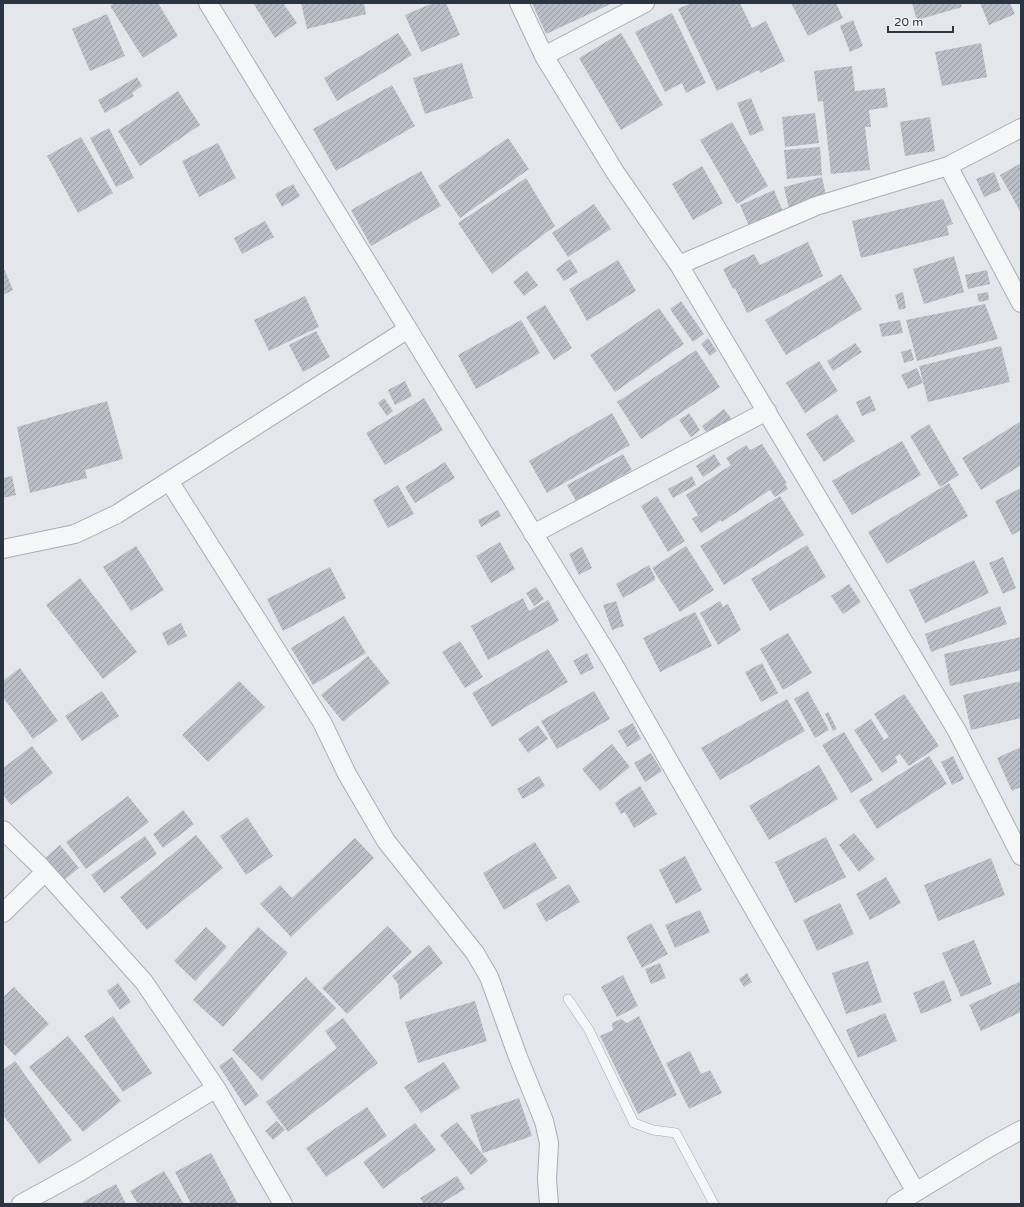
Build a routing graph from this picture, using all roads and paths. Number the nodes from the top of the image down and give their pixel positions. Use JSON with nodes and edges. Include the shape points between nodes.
{"nodes":[{"id":1,"x":208,"y":3,"type":"edge"},
{"id":2,"x":519,"y":3,"type":"edge"},
{"id":3,"x":645,"y":3,"type":"edge"},
{"id":4,"x":544,"y":56,"type":"junction"},
{"id":5,"x":1021,"y":128,"type":"edge"},
{"id":6,"x":948,"y":166,"type":"junction"},
{"id":7,"x":679,"y":264,"type":"junction"},
{"id":8,"x":1021,"y":303,"type":"edge"},
{"id":9,"x":408,"y":329,"type":"junction"},
{"id":10,"x":767,"y":411,"type":"junction"},
{"id":11,"x":169,"y":481,"type":"junction"},
{"id":12,"x":533,"y":534,"type":"junction"},
{"id":13,"x":3,"y":549,"type":"edge"},
{"id":14,"x":3,"y":830,"type":"edge"},
{"id":15,"x":1021,"y":856,"type":"edge"},
{"id":16,"x":45,"y":872,"type":"junction"},
{"id":17,"x":3,"y":913,"type":"edge"},
{"id":18,"x":568,"y":999,"type":"dead end"},
{"id":19,"x":216,"y":1088,"type":"junction"},
{"id":20,"x":1021,"y":1130,"type":"edge"},
{"id":21,"x":916,"y":1192,"type":"junction"},
{"id":22,"x":21,"y":1204,"type":"edge"},
{"id":23,"x":283,"y":1204,"type":"edge"},
{"id":24,"x":549,"y":1204,"type":"edge"},
{"id":25,"x":714,"y":1204,"type":"edge"},
{"id":26,"x":896,"y":1204,"type":"edge"}],
"edges":[{"from":1,"to":9,"type":"street"},
{"from":2,"to":4,"type":"street"},
{"from":3,"to":4,"type":"street"},
{"from":4,"to":7,"type":"street","via":[[615,172]]},
{"from":5,"to":6,"type":"street"},
{"from":6,"to":7,"type":"street","via":[[816,206]]},
{"from":6,"to":8,"type":"street"},
{"from":7,"to":10,"type":"street"},
{"from":9,"to":11,"type":"street"},
{"from":9,"to":12,"type":"street"},
{"from":10,"to":12,"type":"street"},
{"from":10,"to":15,"type":"street","via":[[956,731]]},
{"from":11,"to":13,"type":"street","via":[[117,514],[75,534]]},
{"from":11,"to":24,"type":"street","via":[[322,722],[346,774],[386,841],[476,953],[489,977],[544,1121],[548,1143]]},
{"from":12,"to":21,"type":"street","via":[[611,660]]},
{"from":14,"to":16,"type":"street"},
{"from":16,"to":17,"type":"street"},
{"from":16,"to":19,"type":"street","via":[[144,982]]},
{"from":18,"to":25,"type":"lane","via":[[589,1030],[634,1123],[653,1130],[676,1133]]},
{"from":19,"to":22,"type":"street"},
{"from":19,"to":23,"type":"street"},
{"from":20,"to":21,"type":"street"},
{"from":21,"to":26,"type":"street"}]}
